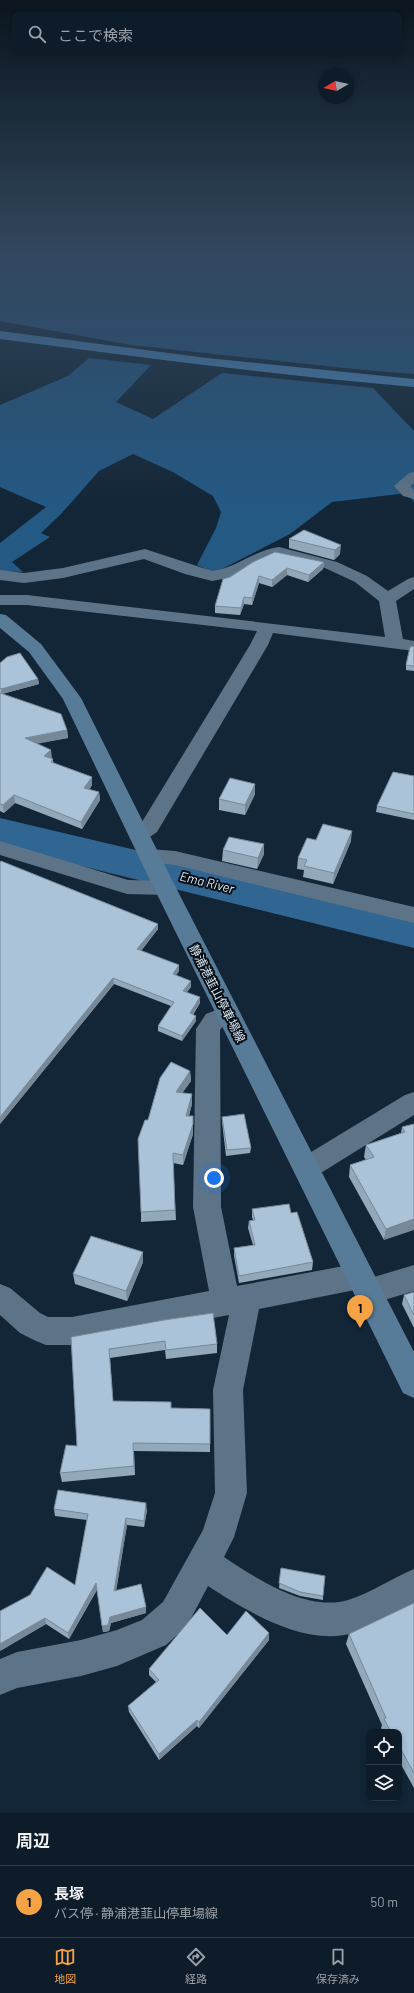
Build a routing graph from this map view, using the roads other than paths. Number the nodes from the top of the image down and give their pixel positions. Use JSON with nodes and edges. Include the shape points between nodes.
{"nodes":[{"id":1,"x":12,"y":341,"type":"edge"},
{"id":2,"x":43,"y":341,"type":"edge"},
{"id":3,"x":414,"y":382,"type":"edge"},
{"id":4,"x":414,"y":386,"type":"edge"},
{"id":5,"x":414,"y":476,"type":"edge"},
{"id":6,"x":414,"y":495,"type":"edge"},
{"id":7,"x":0,"y":575,"type":"edge"},
{"id":8,"x":414,"y":582,"type":"edge"},
{"id":9,"x":387,"y":599,"type":"junction"},
{"id":10,"x":0,"y":600,"type":"edge"},
{"id":11,"x":0,"y":619,"type":"edge"},
{"id":12,"x":267,"y":627,"type":"junction"},
{"id":13,"x":395,"y":644,"type":"junction"},
{"id":14,"x":414,"y":646,"type":"edge"},
{"id":15,"x":139,"y":835,"type":"junction"},
{"id":16,"x":0,"y":848,"type":"edge"},
{"id":17,"x":150,"y":856,"type":"junction"},
{"id":18,"x":163,"y":883,"type":"junction"},
{"id":19,"x":414,"y":915,"type":"edge"},
{"id":20,"x":229,"y":1014,"type":"junction"},
{"id":21,"x":414,"y":1102,"type":"edge"},
{"id":22,"x":306,"y":1168,"type":"junction"},
{"id":23,"x":414,"y":1278,"type":"edge"},
{"id":24,"x":364,"y":1284,"type":"junction"},
{"id":25,"x":0,"y":1297,"type":"edge"},
{"id":26,"x":236,"y":1301,"type":"junction"},
{"id":27,"x":414,"y":1383,"type":"edge"},
{"id":28,"x":202,"y":1563,"type":"junction"},
{"id":29,"x":414,"y":1586,"type":"edge"},
{"id":30,"x":0,"y":1677,"type":"edge"}],
"edges":[{"from":1,"to":4,"type":"highway","via":[[285,376]]},
{"from":2,"to":3,"type":"highway","via":[[266,370]]},
{"from":5,"to":6,"type":"street","via":[[401,486]]},
{"from":7,"to":9,"type":"street","via":[[24,578],[63,573],[145,554],[212,576],[228,574],[270,553],[279,552],[331,565],[361,579]]},
{"from":8,"to":9,"type":"street"},
{"from":9,"to":13,"type":"street"},
{"from":10,"to":12,"type":"street","via":[[27,600]]},
{"from":11,"to":15,"type":"main road","name":"静浦港韮山停車場線","via":[[35,648],[72,698]]},
{"from":12,"to":13,"type":"street"},
{"from":12,"to":15,"type":"street","via":[[260,645],[150,827]]},
{"from":13,"to":14,"type":"street"},
{"from":15,"to":17,"type":"main road","name":"静浦港韮山停車場線"},
{"from":16,"to":18,"type":"street","via":[[127,887]]},
{"from":17,"to":18,"type":"main road","name":"静浦港韮山停車場線"},
{"from":17,"to":19,"type":"street","via":[[175,858]]},
{"from":18,"to":20,"type":"main road","name":"静浦港韮山停車場線"},
{"from":20,"to":22,"type":"main road","name":"静浦港韮山停車場線"},
{"from":20,"to":26,"type":"street","via":[[214,1020],[208,1029],[207,1207]]},
{"from":21,"to":22,"type":"street"},
{"from":22,"to":24,"type":"main road","name":"静浦港韮山停車場線"},
{"from":23,"to":24,"type":"street"},
{"from":24,"to":26,"type":"street"},
{"from":24,"to":27,"type":"main road","name":"静浦港韮山停車場線"},
{"from":25,"to":26,"type":"street","via":[[30,1323],[46,1331],[72,1331]]},
{"from":26,"to":28,"type":"street","via":[[243,1320],[228,1390],[231,1493],[217,1537]]},
{"from":28,"to":29,"type":"street","via":[[260,1600],[319,1619],[345,1618]]},
{"from":28,"to":30,"type":"street","via":[[175,1614],[154,1633],[117,1648],[81,1658],[17,1670]]}]}
